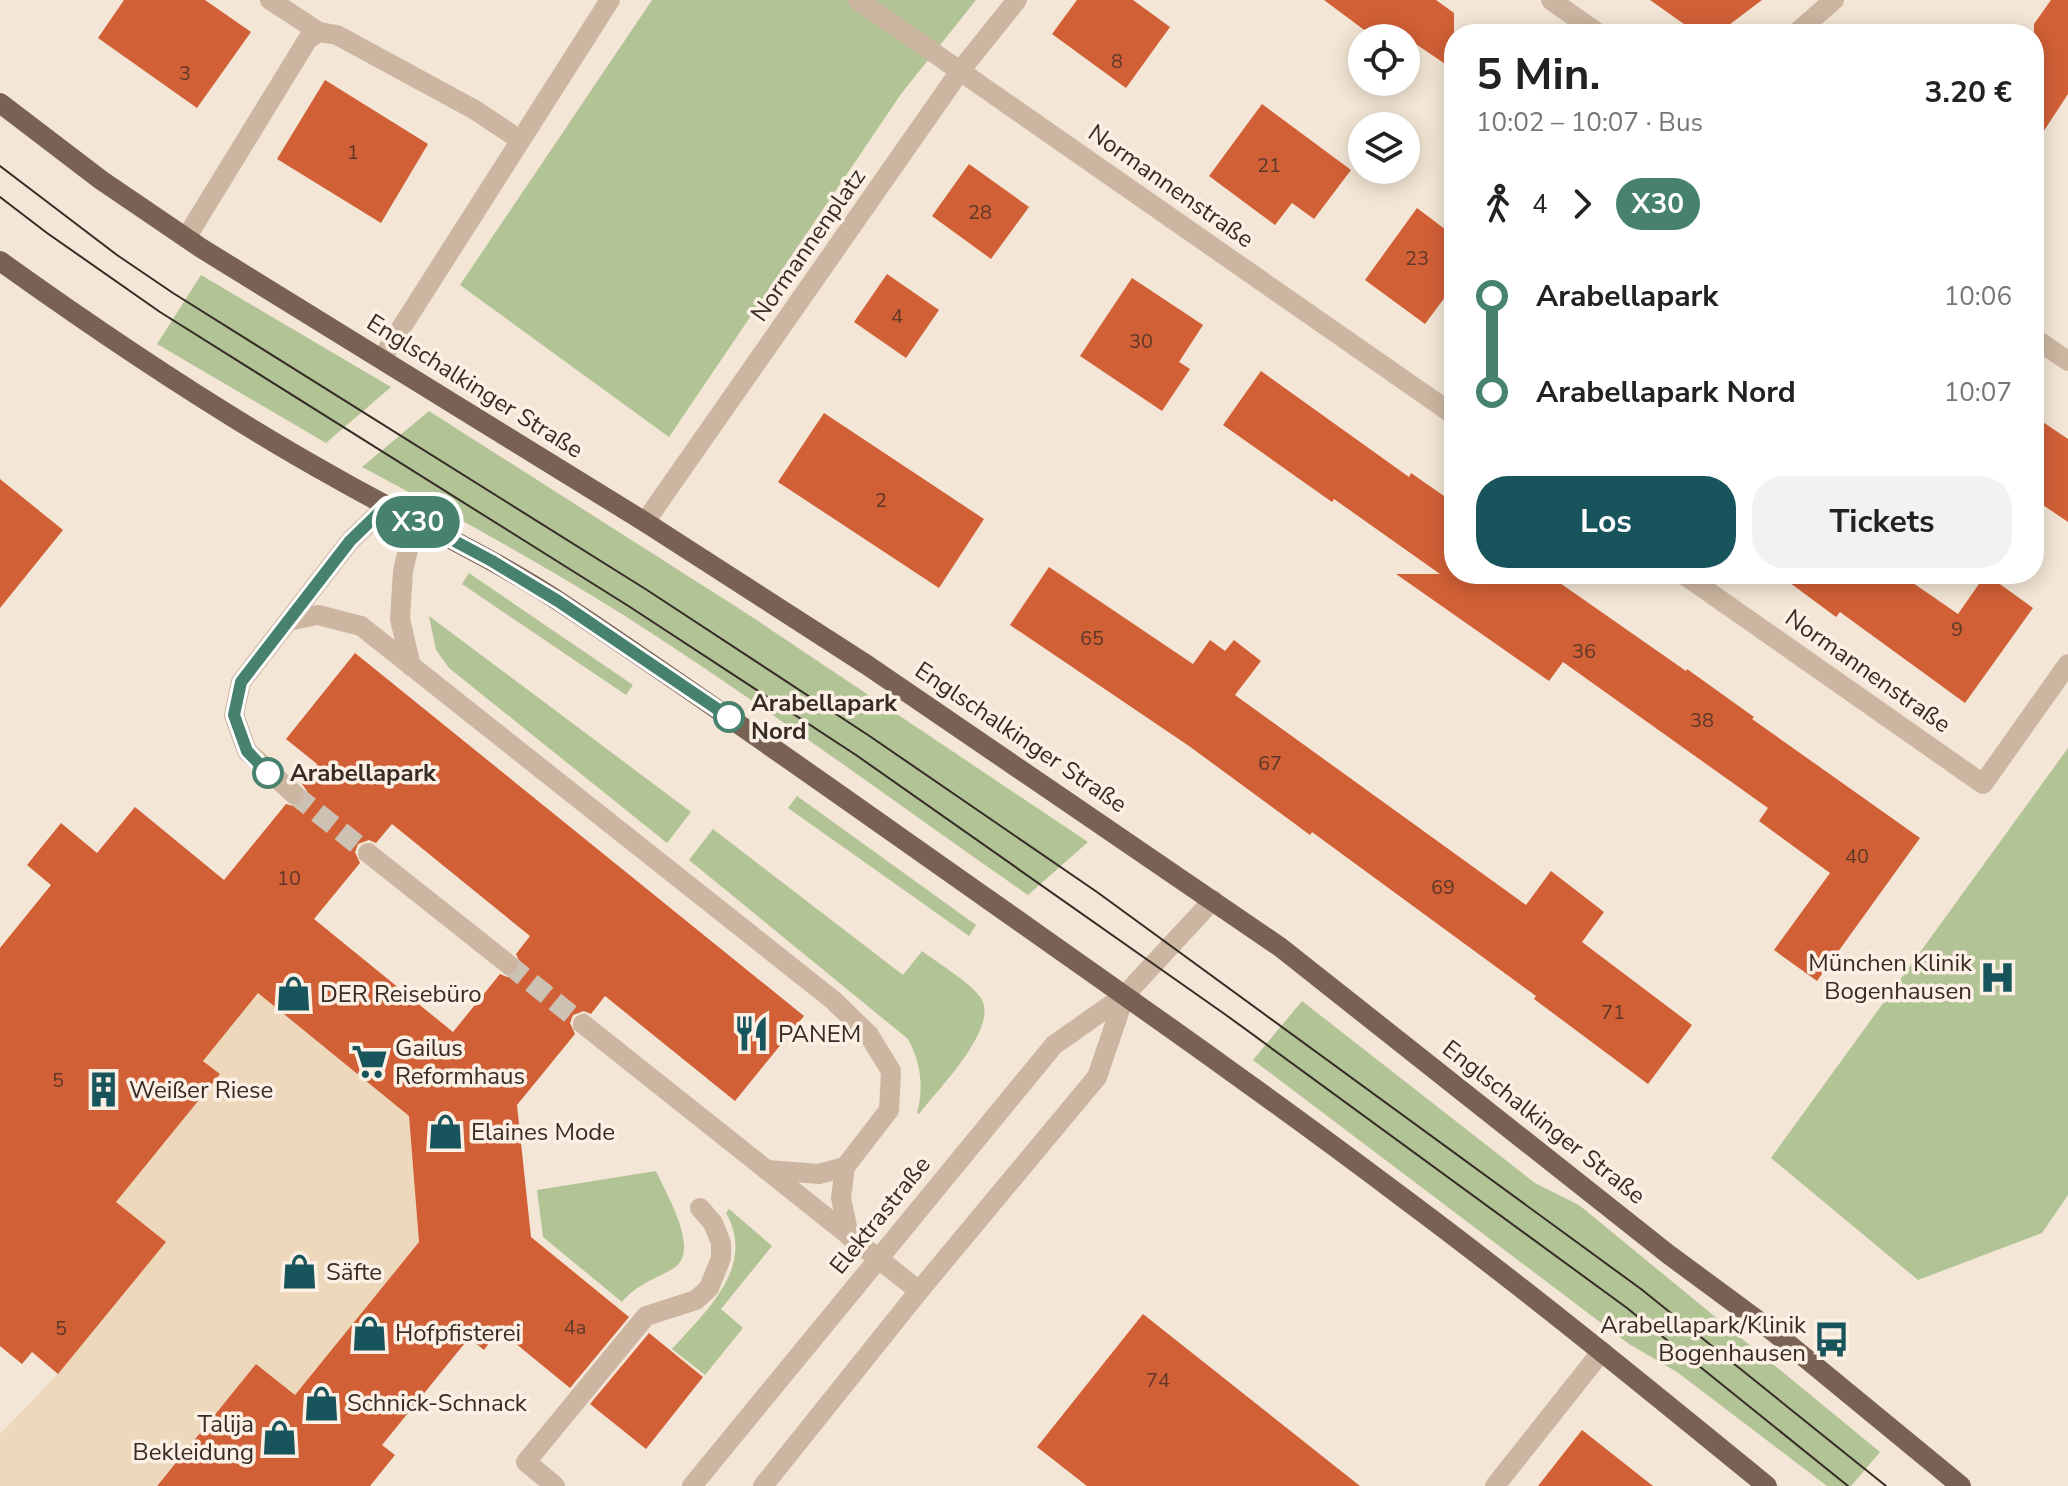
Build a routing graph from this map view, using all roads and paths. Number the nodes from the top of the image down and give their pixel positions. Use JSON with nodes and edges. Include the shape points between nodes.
{"nodes":[{"id":1,"x":270,"y":0,"type":"edge"},
{"id":2,"x":610,"y":0,"type":"edge"},
{"id":3,"x":858,"y":0,"type":"edge"},
{"id":4,"x":1017,"y":0,"type":"edge"},
{"id":5,"x":1551,"y":0,"type":"edge"},
{"id":6,"x":1834,"y":0,"type":"edge"},
{"id":7,"x":1585,"y":24,"type":"edge"},
{"id":8,"x":1806,"y":24,"type":"edge"},
{"id":9,"x":319,"y":32,"type":"junction"},
{"id":10,"x":960,"y":71,"type":"junction"},
{"id":11,"x":0,"y":103,"type":"edge"},
{"id":12,"x":520,"y":140,"type":"junction"},
{"id":13,"x":186,"y":238,"type":"junction"},
{"id":14,"x":0,"y":261,"type":"edge"},
{"id":15,"x":2044,"y":345,"type":"edge"},
{"id":16,"x":382,"y":358,"type":"junction"},
{"id":17,"x":2068,"y":361,"type":"edge"},
{"id":18,"x":1444,"y":408,"type":"edge"},
{"id":19,"x":387,"y":505,"type":"junction"},
{"id":20,"x":415,"y":520,"type":"junction"},
{"id":21,"x":645,"y":522,"type":"junction"},
{"id":22,"x":1697,"y":584,"type":"edge"},
{"id":23,"x":288,"y":621,"type":"junction"},
{"id":24,"x":2068,"y":664,"type":"edge"},
{"id":25,"x":411,"y":666,"type":"junction"},
{"id":26,"x":294,"y":794,"type":"tunnel mouth"},
{"id":27,"x":368,"y":853,"type":"tunnel mouth"},
{"id":28,"x":1213,"y":900,"type":"junction"},
{"id":29,"x":508,"y":964,"type":"tunnel mouth"},
{"id":30,"x":1125,"y":995,"type":"junction"},
{"id":31,"x":583,"y":1024,"type":"tunnel mouth"},
{"id":32,"x":845,"y":1167,"type":"junction"},
{"id":33,"x":767,"y":1170,"type":"junction"},
{"id":34,"x":700,"y":1208,"type":"dead end"},
{"id":35,"x":849,"y":1236,"type":"junction"},
{"id":36,"x":878,"y":1259,"type":"junction"},
{"id":37,"x":919,"y":1291,"type":"junction"},
{"id":38,"x":1602,"y":1351,"type":"junction"},
{"id":39,"x":555,"y":1486,"type":"edge"},
{"id":40,"x":692,"y":1486,"type":"edge"},
{"id":41,"x":763,"y":1486,"type":"edge"},
{"id":42,"x":1495,"y":1486,"type":"edge"},
{"id":43,"x":1767,"y":1486,"type":"edge"},
{"id":44,"x":1961,"y":1486,"type":"edge"}],
"edges":[{"from":1,"to":9,"type":"street"},
{"from":2,"to":12,"type":"street"},
{"from":3,"to":10,"type":"street","name":"Normannenstraße"},
{"from":4,"to":10,"type":"street","name":"Normannenplatz"},
{"from":5,"to":7,"type":"street"},
{"from":6,"to":8,"type":"street"},
{"from":9,"to":12,"type":"street","via":[[337,35]]},
{"from":9,"to":13,"type":"street","via":[[308,39]]},
{"from":10,"to":18,"type":"street","name":"Normannenstraße"},
{"from":10,"to":21,"type":"street","name":"Normannenplatz"},
{"from":11,"to":13,"type":"main road","name":"Englschalkinger Straße"},
{"from":12,"to":16,"type":"street"},
{"from":13,"to":16,"type":"main road","name":"Englschalkinger Straße"},
{"from":14,"to":19,"type":"main road","via":[[133,355]]},
{"from":15,"to":17,"type":"street"},
{"from":16,"to":21,"type":"main road","name":"Englschalkinger Straße"},
{"from":19,"to":20,"type":"main road"},
{"from":19,"to":23,"type":"street","via":[[350,541]]},
{"from":20,"to":25,"type":"street","via":[[403,571],[400,619]]},
{"from":20,"to":30,"type":"main road","via":[[558,601]]},
{"from":21,"to":28,"type":"main road","name":"Englschalkinger Straße","via":[[973,735]]},
{"from":22,"to":24,"type":"street","name":"Normannenstraße","via":[[1983,784]]},
{"from":23,"to":25,"type":"street","via":[[318,615],[361,626]]},
{"from":23,"to":26,"type":"street","via":[[241,682],[234,715],[247,751]]},
{"from":25,"to":32,"type":"street","via":[[833,1000],[869,1035],[891,1071],[889,1110]]},
{"from":27,"to":29,"type":"street"},
{"from":28,"to":30,"type":"street","name":"Elektrastraße"},
{"from":28,"to":44,"type":"main road","name":"Englschalkinger Straße","via":[[1775,1333]]},
{"from":30,"to":36,"type":"street","name":"Elektrastraße","via":[[1054,1045]]},
{"from":30,"to":37,"type":"street","name":"Elektrastraße","via":[[1097,1077]]},
{"from":30,"to":38,"type":"main road","via":[[1404,1198]]},
{"from":31,"to":33,"type":"street"},
{"from":32,"to":33,"type":"street","via":[[819,1174]]},
{"from":32,"to":35,"type":"street","via":[[841,1198]]},
{"from":33,"to":35,"type":"street"},
{"from":34,"to":39,"type":"street","via":[[721,1243],[709,1288],[696,1300],[646,1316],[526,1462]]},
{"from":35,"to":36,"type":"street"},
{"from":36,"to":37,"type":"street"},
{"from":36,"to":40,"type":"street","name":"Elektrastraße"},
{"from":37,"to":41,"type":"street","name":"Elektrastraße"},
{"from":38,"to":42,"type":"street"},
{"from":38,"to":43,"type":"main road"}]}
